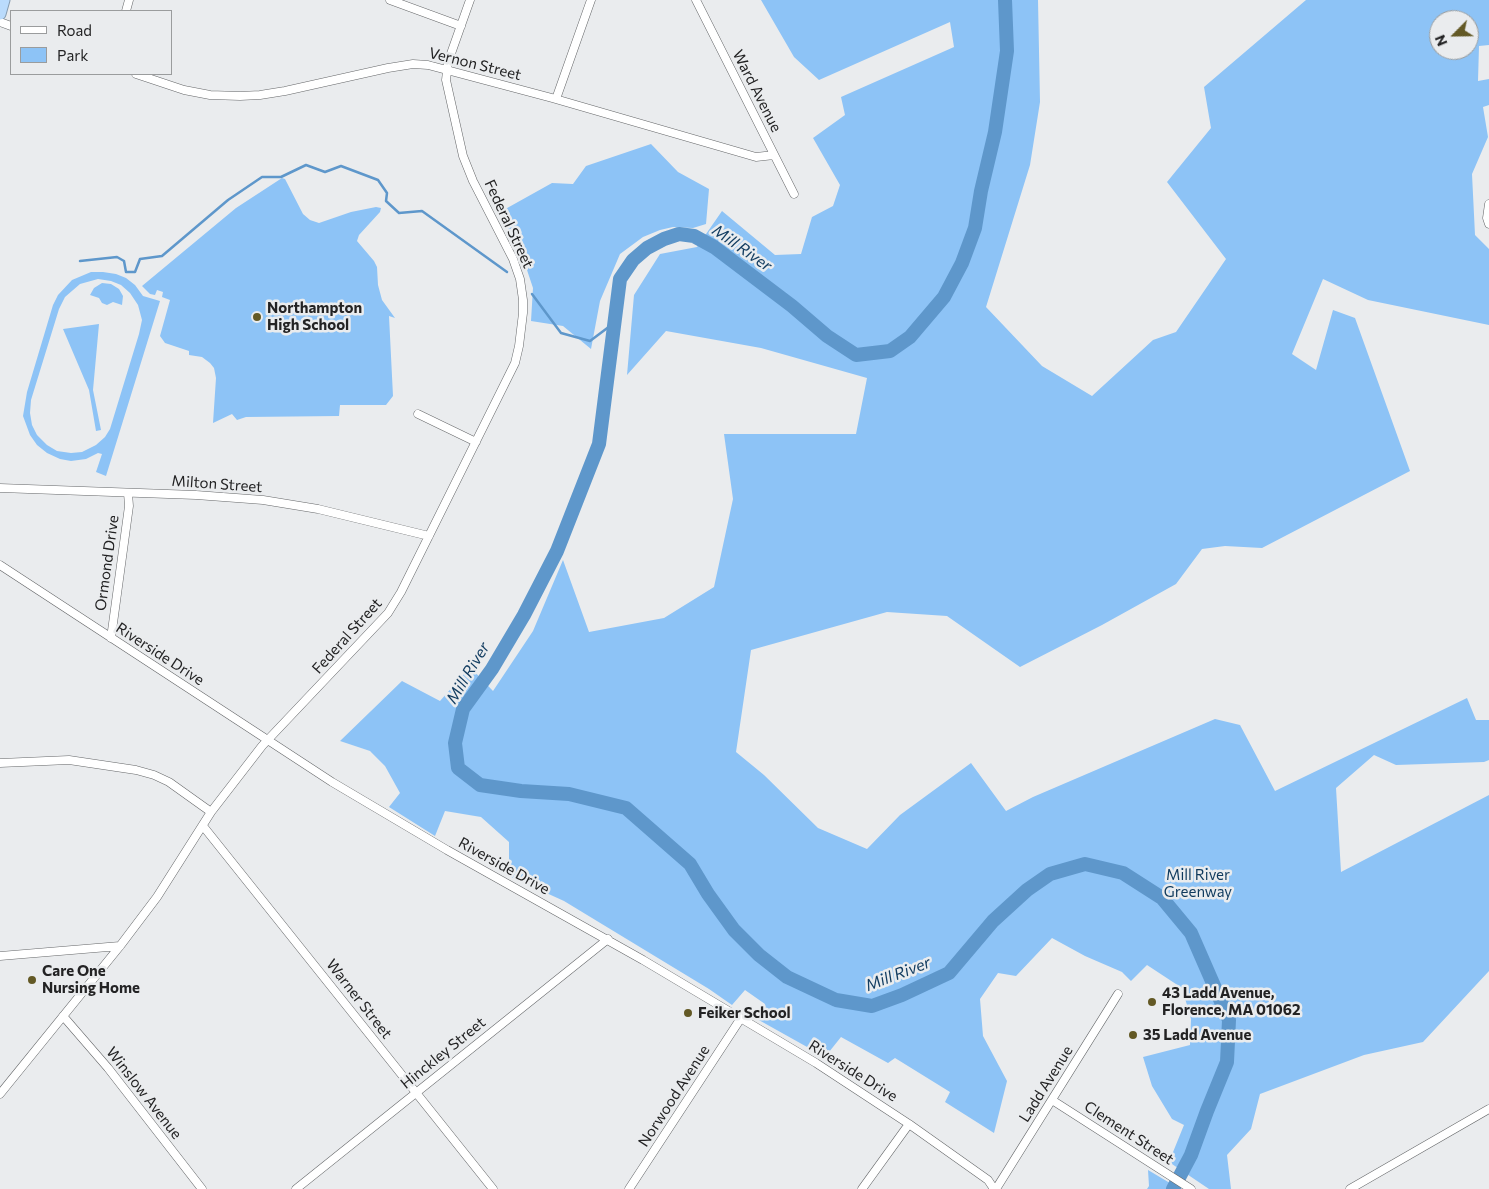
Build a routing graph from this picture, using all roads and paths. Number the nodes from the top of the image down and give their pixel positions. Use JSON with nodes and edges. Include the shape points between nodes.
{"nodes":[{"id":1,"x":4,"y":0,"type":"edge"},
{"id":2,"x":390,"y":0,"type":"edge"},
{"id":3,"x":470,"y":0,"type":"edge"},
{"id":4,"x":591,"y":0,"type":"edge"},
{"id":5,"x":696,"y":0,"type":"edge"},
{"id":6,"x":0,"y":14,"type":"edge"},
{"id":7,"x":461,"y":26,"type":"junction"},
{"id":8,"x":447,"y":69,"type":"junction"},
{"id":9,"x":139,"y":75,"type":"edge"},
{"id":10,"x":556,"y":99,"type":"junction"},
{"id":11,"x":774,"y":155,"type":"junction"},
{"id":12,"x":794,"y":194,"type":"dead end"},
{"id":13,"x":1489,"y":204,"type":"edge"},
{"id":14,"x":1489,"y":224,"type":"edge"},
{"id":15,"x":418,"y":414,"type":"dead end"},
{"id":16,"x":476,"y":442,"type":"junction"},
{"id":17,"x":0,"y":488,"type":"edge"},
{"id":18,"x":128,"y":492,"type":"junction"},
{"id":19,"x":429,"y":536,"type":"junction"},
{"id":20,"x":0,"y":565,"type":"edge"},
{"id":21,"x":111,"y":638,"type":"junction"},
{"id":22,"x":267,"y":740,"type":"junction"},
{"id":23,"x":0,"y":763,"type":"edge"},
{"id":24,"x":211,"y":812,"type":"junction"},
{"id":25,"x":203,"y":826,"type":"junction"},
{"id":26,"x":608,"y":939,"type":"junction"},
{"id":27,"x":120,"y":946,"type":"junction"},
{"id":28,"x":0,"y":956,"type":"edge"},
{"id":29,"x":1118,"y":994,"type":"dead end"},
{"id":30,"x":63,"y":1016,"type":"junction"},
{"id":31,"x":741,"y":1018,"type":"junction"},
{"id":32,"x":416,"y":1093,"type":"junction"},
{"id":33,"x":0,"y":1094,"type":"edge"},
{"id":34,"x":1052,"y":1100,"type":"junction"},
{"id":35,"x":1489,"y":1109,"type":"edge"},
{"id":36,"x":909,"y":1124,"type":"junction"},
{"id":37,"x":202,"y":1189,"type":"edge"},
{"id":38,"x":296,"y":1189,"type":"edge"},
{"id":39,"x":493,"y":1189,"type":"edge"},
{"id":40,"x":629,"y":1189,"type":"edge"},
{"id":41,"x":862,"y":1189,"type":"edge"},
{"id":42,"x":995,"y":1189,"type":"edge"},
{"id":43,"x":1191,"y":1189,"type":"edge"},
{"id":44,"x":1350,"y":1189,"type":"edge"}],
"edges":[{"from":1,"to":6,"type":"highway"},
{"from":2,"to":7,"type":"street"},
{"from":3,"to":7,"type":"street"},
{"from":4,"to":10,"type":"street"},
{"from":5,"to":11,"type":"street","name":"Ward Avenue"},
{"from":7,"to":8,"type":"street"},
{"from":8,"to":9,"type":"street","name":"Vernon Street","via":[[413,64],[240,96],[184,90]]},
{"from":8,"to":10,"type":"street","name":"Vernon Street"},
{"from":8,"to":16,"type":"street","name":"Federal Street","via":[[446,80],[463,156],[513,259],[523,300],[515,363]]},
{"from":10,"to":11,"type":"street","name":"Vernon Street","via":[[756,157]]},
{"from":11,"to":12,"type":"street","name":"Ward Avenue"},
{"from":13,"to":14,"type":"street"},
{"from":15,"to":16,"type":"street"},
{"from":16,"to":19,"type":"street","name":"Federal Street"},
{"from":17,"to":18,"type":"street","name":"Milton Street"},
{"from":18,"to":19,"type":"street","name":"Milton Street","via":[[279,502]]},
{"from":18,"to":21,"type":"street","name":"Ormond Drive","via":[[129,506]]},
{"from":19,"to":22,"type":"street","name":"Federal Street","via":[[401,592],[383,619]]},
{"from":20,"to":21,"type":"street","name":"Riverside Drive"},
{"from":21,"to":22,"type":"street","name":"Riverside Drive"},
{"from":22,"to":24,"type":"street","name":"Federal Street"},
{"from":22,"to":26,"type":"street","name":"Riverside Drive","via":[[384,813]]},
{"from":23,"to":24,"type":"street","via":[[69,760],[136,770],[169,782]]},
{"from":24,"to":25,"type":"street","name":"Federal Street"},
{"from":25,"to":27,"type":"street","name":"Federal Street"},
{"from":25,"to":32,"type":"street","name":"Warner Street"},
{"from":26,"to":31,"type":"street","name":"Riverside Drive"},
{"from":26,"to":32,"type":"street","name":"Hinckley Street"},
{"from":27,"to":28,"type":"street"},
{"from":27,"to":30,"type":"street","name":"Federal Street"},
{"from":29,"to":34,"type":"street","name":"Ladd Avenue"},
{"from":30,"to":33,"type":"street","name":"Federal Street"},
{"from":30,"to":37,"type":"street","name":"Winslow Avenue","via":[[108,1068]]},
{"from":31,"to":36,"type":"street","name":"Riverside Drive"},
{"from":31,"to":40,"type":"street","name":"Norwood Avenue"},
{"from":32,"to":38,"type":"street","name":"Hinckley Street"},
{"from":32,"to":39,"type":"street","name":"Warner Street"},
{"from":34,"to":42,"type":"street","name":"Ladd Avenue"},
{"from":34,"to":43,"type":"street","name":"Clement Street"},
{"from":35,"to":44,"type":"street"},
{"from":36,"to":41,"type":"street"},
{"from":36,"to":42,"type":"street","name":"Riverside Drive","via":[[988,1180]]}]}
